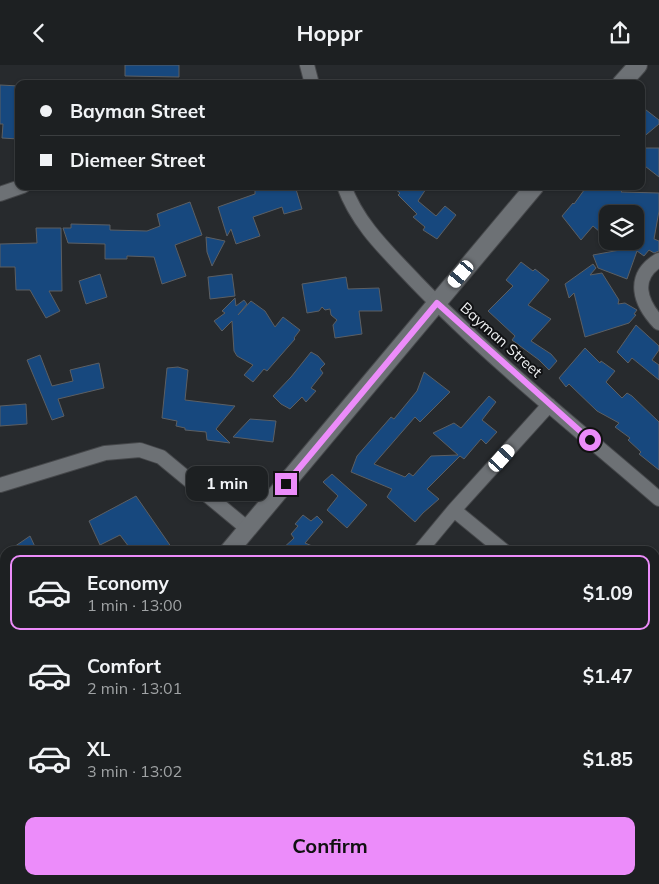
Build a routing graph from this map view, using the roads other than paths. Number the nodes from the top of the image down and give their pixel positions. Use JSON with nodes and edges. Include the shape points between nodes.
{"nodes":[{"id":1,"x":307,"y":65,"type":"edge"},
{"id":2,"x":638,"y":65,"type":"edge"},
{"id":3,"x":311,"y":80,"type":"edge"},
{"id":4,"x":625,"y":80,"type":"edge"},
{"id":5,"x":15,"y":189,"type":"edge"},
{"id":6,"x":346,"y":190,"type":"edge"},
{"id":7,"x":532,"y":190,"type":"edge"},
{"id":8,"x":0,"y":194,"type":"edge"},
{"id":9,"x":659,"y":260,"type":"edge"},
{"id":10,"x":437,"y":303,"type":"junction"},
{"id":11,"x":659,"y":323,"type":"edge"},
{"id":12,"x":550,"y":405,"type":"junction"},
{"id":13,"x":0,"y":485,"type":"edge"},
{"id":14,"x":659,"y":499,"type":"edge"},
{"id":15,"x":454,"y":510,"type":"junction"},
{"id":16,"x":248,"y":529,"type":"junction"},
{"id":17,"x":233,"y":546,"type":"edge"},
{"id":18,"x":424,"y":546,"type":"edge"},
{"id":19,"x":498,"y":546,"type":"edge"}],
"edges":[{"from":1,"to":3,"type":"street"},
{"from":2,"to":4,"type":"street"},
{"from":5,"to":8,"type":"street"},
{"from":6,"to":10,"type":"street","name":"Bayman Street","via":[[372,236]]},
{"from":7,"to":10,"type":"street"},
{"from":9,"to":11,"type":"street","via":[[646,271],[642,283],[643,302]]},
{"from":10,"to":12,"type":"street","name":"Bayman Street"},
{"from":10,"to":16,"type":"street"},
{"from":12,"to":14,"type":"street","name":"Bayman Street"},
{"from":12,"to":15,"type":"street"},
{"from":13,"to":16,"type":"street","via":[[105,453],[140,450],[161,457]]},
{"from":15,"to":18,"type":"street"},
{"from":15,"to":19,"type":"street"},
{"from":16,"to":17,"type":"street"}]}
